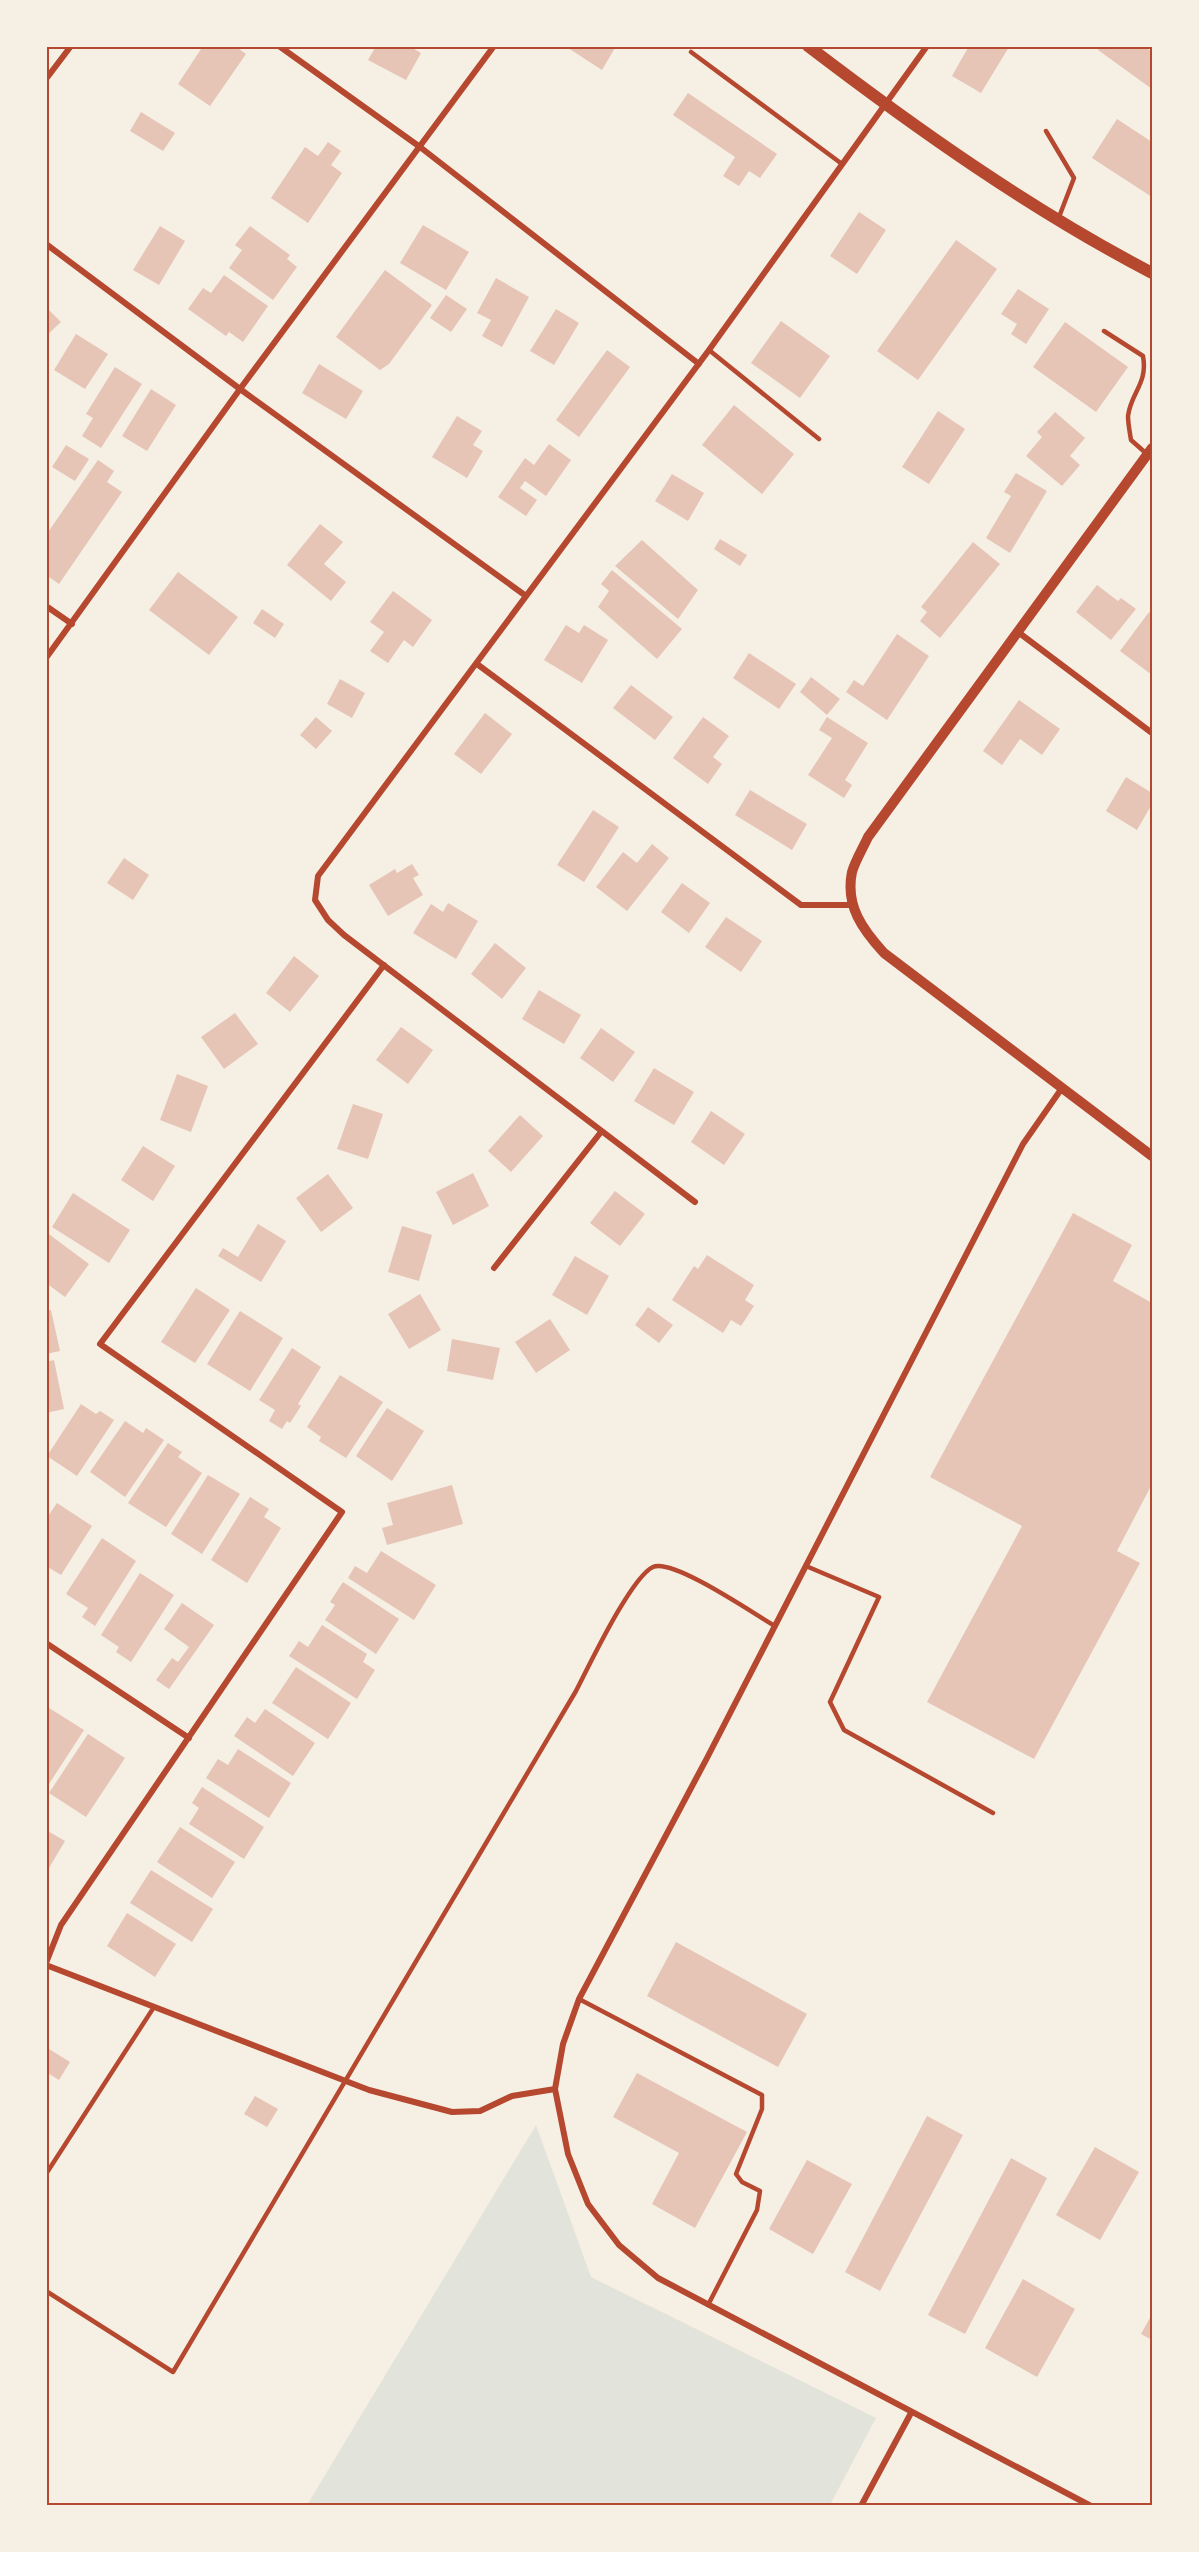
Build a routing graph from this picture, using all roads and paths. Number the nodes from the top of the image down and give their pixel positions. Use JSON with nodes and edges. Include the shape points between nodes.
{"nodes":[{"id":1,"x":71,"y":46,"type":"edge"},
{"id":2,"x":279,"y":46,"type":"edge"},
{"id":3,"x":494,"y":46,"type":"edge"},
{"id":4,"x":808,"y":46,"type":"edge"},
{"id":5,"x":927,"y":46,"type":"edge"},
{"id":6,"x":691,"y":52,"type":"dead end"},
{"id":7,"x":46,"y":79,"type":"edge"},
{"id":8,"x":884,"y":105,"type":"junction"},
{"id":9,"x":1046,"y":131,"type":"dead end"},
{"id":10,"x":420,"y":147,"type":"junction"},
{"id":11,"x":842,"y":164,"type":"junction"},
{"id":12,"x":1058,"y":219,"type":"junction"},
{"id":13,"x":46,"y":244,"type":"edge"},
{"id":14,"x":1152,"y":273,"type":"edge"},
{"id":15,"x":1104,"y":331,"type":"dead end"},
{"id":16,"x":709,"y":350,"type":"junction"},
{"id":17,"x":699,"y":364,"type":"junction"},
{"id":18,"x":240,"y":389,"type":"junction"},
{"id":19,"x":819,"y":439,"type":"dead end"},
{"id":20,"x":1150,"y":452,"type":"edge"},
{"id":21,"x":526,"y":596,"type":"junction"},
{"id":22,"x":46,"y":606,"type":"edge"},
{"id":23,"x":72,"y":624,"type":"junction"},
{"id":24,"x":1018,"y":632,"type":"junction"},
{"id":25,"x":46,"y":658,"type":"edge"},
{"id":26,"x":477,"y":664,"type":"junction"},
{"id":27,"x":1152,"y":733,"type":"edge"},
{"id":28,"x":851,"y":905,"type":"junction"},
{"id":29,"x":384,"y":965,"type":"junction"},
{"id":30,"x":1062,"y":1088,"type":"junction"},
{"id":31,"x":601,"y":1132,"type":"junction"},
{"id":32,"x":1152,"y":1156,"type":"edge"},
{"id":33,"x":695,"y":1202,"type":"dead end"},
{"id":34,"x":494,"y":1268,"type":"dead end"},
{"id":35,"x":806,"y":1566,"type":"junction"},
{"id":36,"x":775,"y":1626,"type":"junction"},
{"id":37,"x":46,"y":1643,"type":"edge"},
{"id":38,"x":189,"y":1738,"type":"junction"},
{"id":39,"x":993,"y":1813,"type":"dead end"},
{"id":40,"x":46,"y":1964,"type":"edge"},
{"id":41,"x":579,"y":1999,"type":"junction"},
{"id":42,"x":153,"y":2007,"type":"junction"},
{"id":43,"x":347,"y":2081,"type":"junction"},
{"id":44,"x":555,"y":2090,"type":"junction"},
{"id":45,"x":46,"y":2174,"type":"edge"},
{"id":46,"x":46,"y":2291,"type":"edge"},
{"id":47,"x":708,"y":2305,"type":"junction"},
{"id":48,"x":911,"y":2413,"type":"junction"},
{"id":49,"x":861,"y":2505,"type":"edge"},
{"id":50,"x":1091,"y":2505,"type":"edge"}],
"edges":[{"from":1,"to":7,"type":"street"},
{"from":2,"to":10,"type":"street"},
{"from":3,"to":10,"type":"street"},
{"from":4,"to":8,"type":"main road"},
{"from":5,"to":8,"type":"street"},
{"from":6,"to":11,"type":"lane"},
{"from":8,"to":11,"type":"street"},
{"from":8,"to":12,"type":"main road"},
{"from":9,"to":12,"type":"lane","via":[[1074,178]]},
{"from":10,"to":17,"type":"street"},
{"from":10,"to":18,"type":"street"},
{"from":11,"to":16,"type":"street"},
{"from":12,"to":14,"type":"main road"},
{"from":13,"to":18,"type":"street"},
{"from":15,"to":20,"type":"lane","via":[[1143,356],[1143,379],[1128,416],[1131,441]]},
{"from":16,"to":17,"type":"street"},
{"from":16,"to":19,"type":"lane"},
{"from":17,"to":21,"type":"street"},
{"from":18,"to":21,"type":"street"},
{"from":18,"to":23,"type":"street"},
{"from":20,"to":24,"type":"street"},
{"from":21,"to":26,"type":"street"},
{"from":22,"to":23,"type":"street"},
{"from":23,"to":25,"type":"street"},
{"from":24,"to":27,"type":"street"},
{"from":24,"to":28,"type":"street","via":[[868,837],[852,872]]},
{"from":26,"to":28,"type":"street","via":[[801,905]]},
{"from":26,"to":29,"type":"street","via":[[318,876],[315,900],[328,920]]},
{"from":28,"to":30,"type":"street","via":[[864,930],[884,953]]},
{"from":29,"to":31,"type":"street"},
{"from":29,"to":38,"type":"street","via":[[100,1344],[342,1512]]},
{"from":30,"to":32,"type":"street"},
{"from":30,"to":35,"type":"street","via":[[1023,1144]]},
{"from":31,"to":33,"type":"street"},
{"from":31,"to":34,"type":"street"},
{"from":35,"to":36,"type":"street"},
{"from":35,"to":39,"type":"lane","via":[[879,1597],[830,1702],[843,1730]]},
{"from":36,"to":41,"type":"street"},
{"from":36,"to":43,"type":"lane","via":[[688,1574],[664,1566],[653,1567],[640,1580]]},
{"from":37,"to":38,"type":"street"},
{"from":38,"to":40,"type":"street","via":[[61,1925]]},
{"from":40,"to":42,"type":"street"},
{"from":41,"to":44,"type":"street","via":[[563,2044]]},
{"from":41,"to":47,"type":"lane","via":[[762,2095],[762,2109],[736,2174],[760,2191],[756,2210]]},
{"from":42,"to":43,"type":"street"},
{"from":42,"to":45,"type":"lane"},
{"from":43,"to":44,"type":"street","via":[[452,2112],[480,2111],[512,2096]]},
{"from":43,"to":46,"type":"lane","via":[[173,2372]]},
{"from":44,"to":47,"type":"street","via":[[568,2154],[588,2204],[619,2245],[658,2278]]},
{"from":47,"to":48,"type":"street"},
{"from":48,"to":49,"type":"street"},
{"from":48,"to":50,"type":"street"}]}
